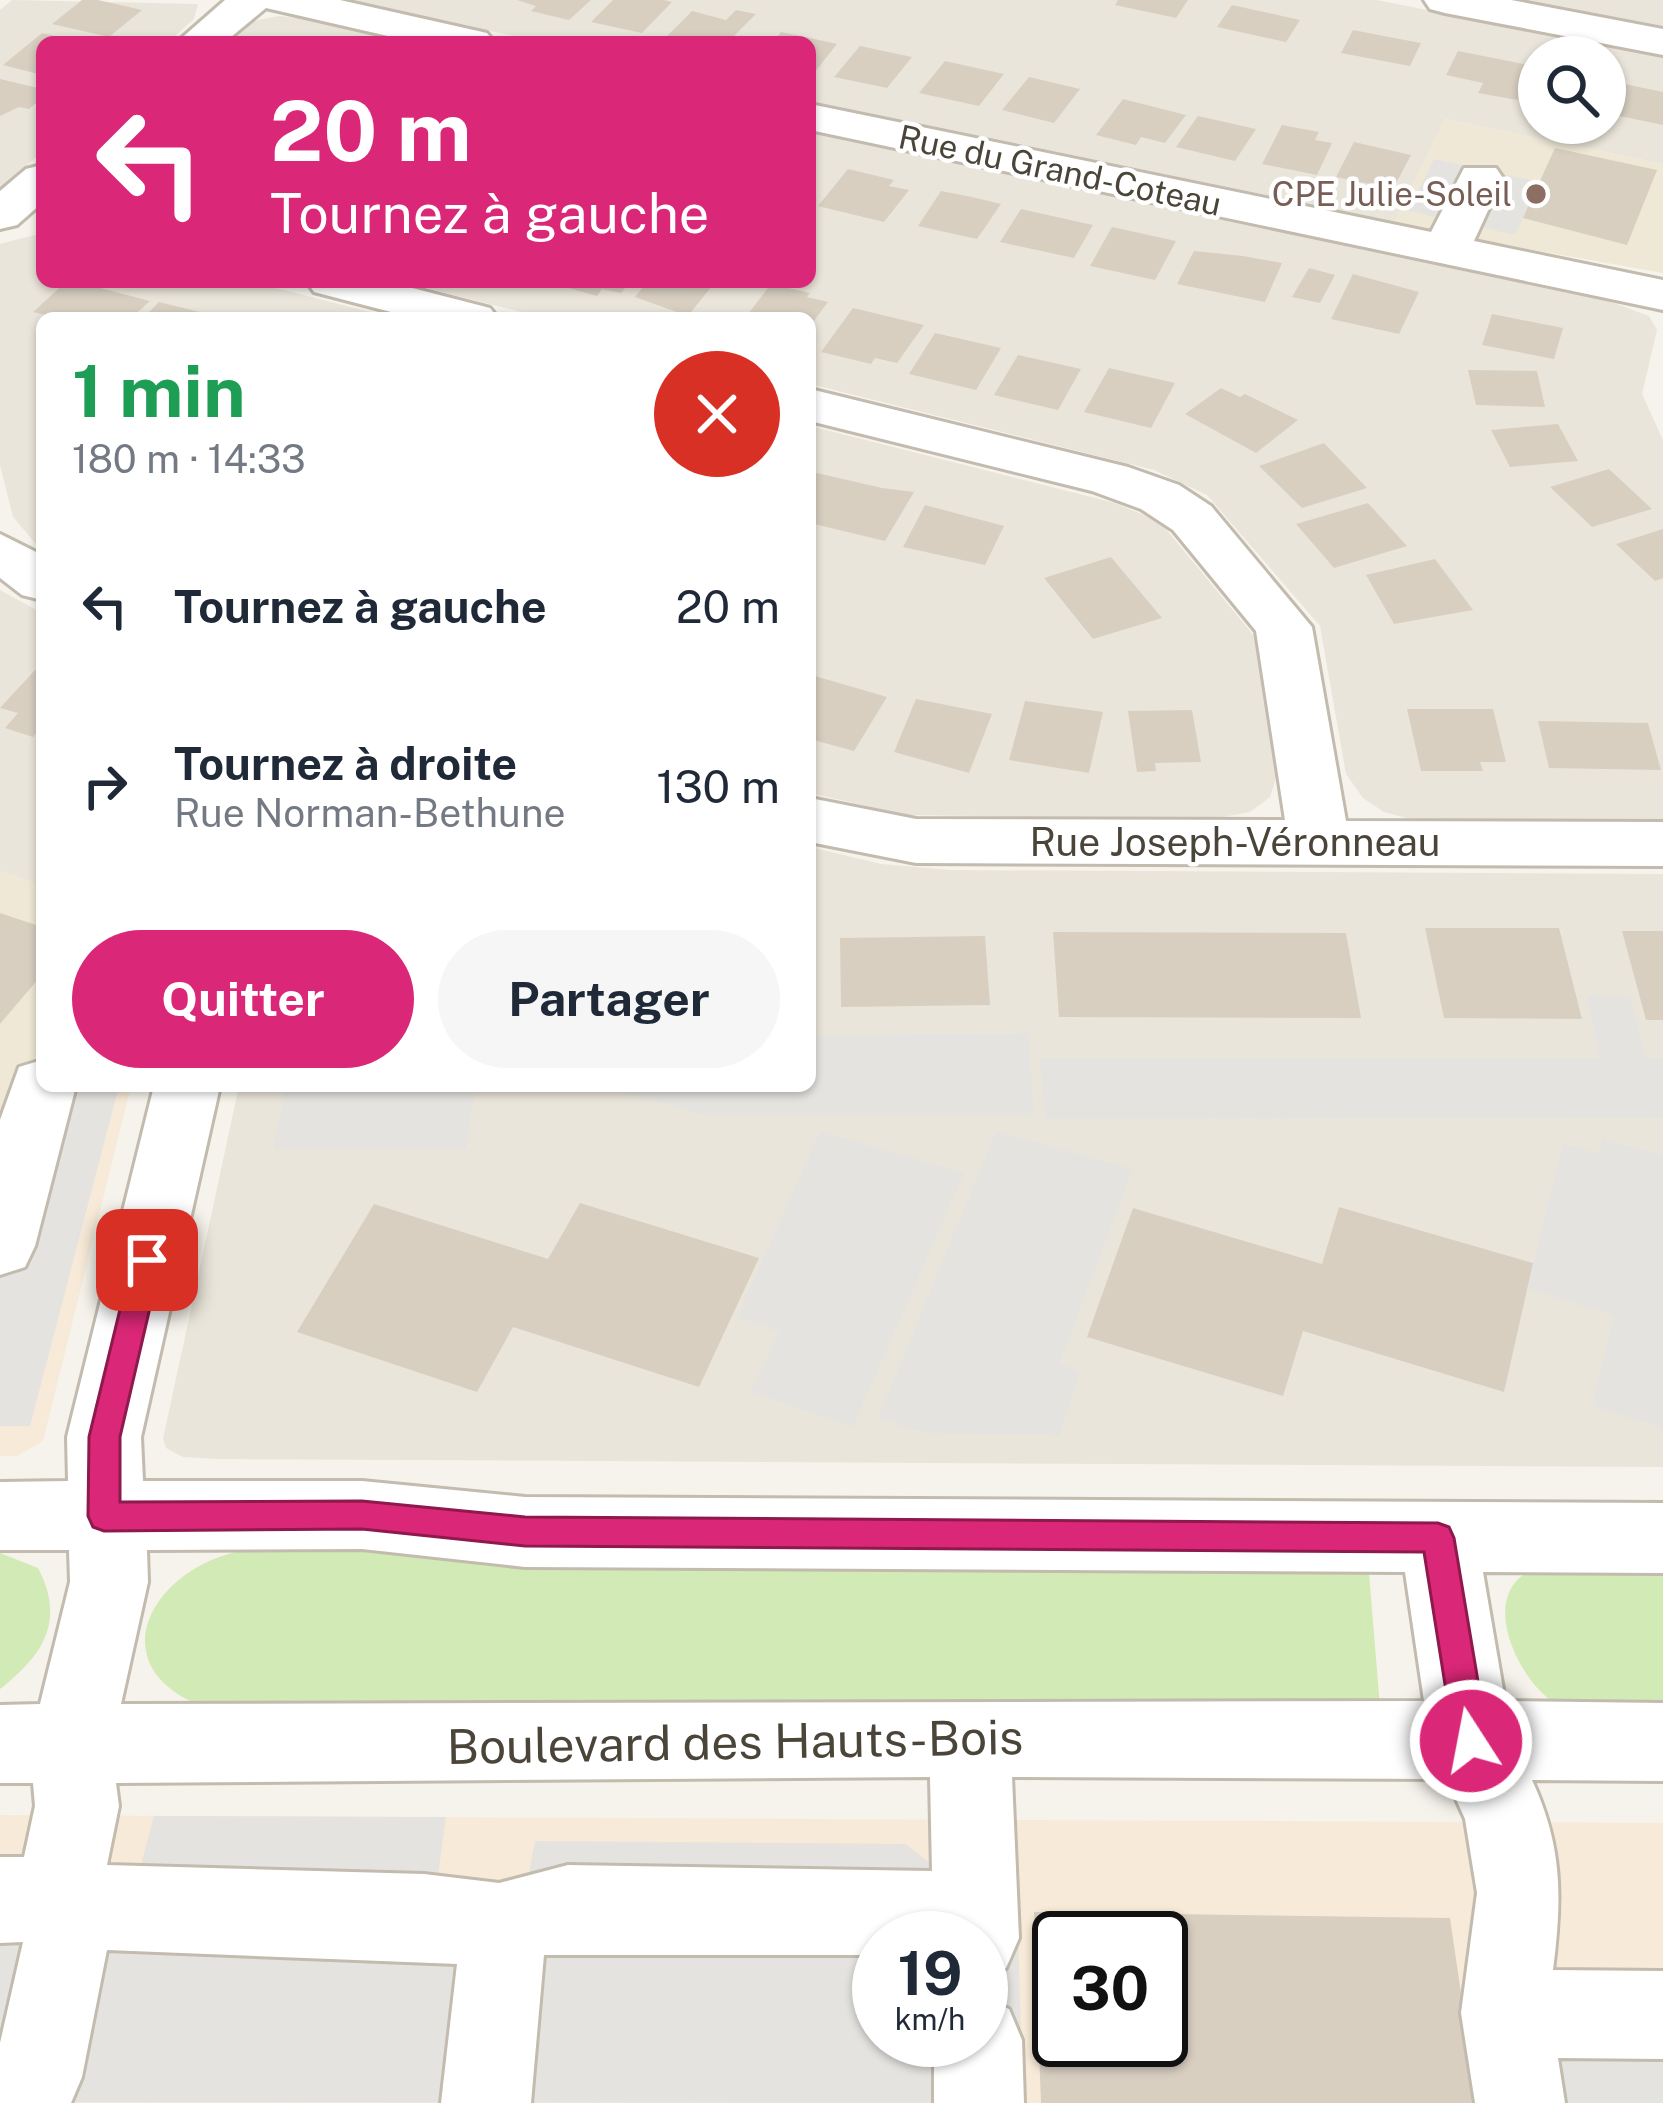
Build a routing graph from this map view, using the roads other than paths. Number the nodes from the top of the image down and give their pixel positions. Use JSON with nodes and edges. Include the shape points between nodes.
{"nodes":[{"id":1,"x":251,"y":0,"type":"edge"},
{"id":2,"x":282,"y":0,"type":"edge"},
{"id":3,"x":1445,"y":0,"type":"edge"},
{"id":4,"x":206,"y":36,"type":"edge"},
{"id":5,"x":445,"y":36,"type":"edge"},
{"id":6,"x":1663,"y":42,"type":"edge"},
{"id":7,"x":816,"y":117,"type":"edge"},
{"id":8,"x":1480,"y":178,"type":"dead end"},
{"id":9,"x":1446,"y":251,"type":"junction"},
{"id":10,"x":356,"y":288,"type":"edge"},
{"id":11,"x":1663,"y":295,"type":"edge"},
{"id":12,"x":450,"y":312,"type":"edge"},
{"id":13,"x":816,"y":406,"type":"edge"},
{"id":14,"x":0,"y":552,"type":"edge"},
{"id":15,"x":36,"y":578,"type":"edge"},
{"id":16,"x":816,"y":821,"type":"edge"},
{"id":17,"x":1319,"y":843,"type":"junction"},
{"id":18,"x":1663,"y":844,"type":"edge"},
{"id":19,"x":36,"y":1072,"type":"edge"},
{"id":20,"x":0,"y":1073,"type":"edge"},
{"id":21,"x":41,"y":1092,"type":"edge"},
{"id":22,"x":186,"y":1092,"type":"edge"},
{"id":23,"x":0,"y":1246,"type":"edge"},
{"id":24,"x":0,"y":1516,"type":"edge"},
{"id":25,"x":104,"y":1516,"type":"junction"},
{"id":26,"x":1438,"y":1538,"type":"junction"},
{"id":27,"x":1663,"y":1538,"type":"edge"},
{"id":28,"x":970,"y":1740,"type":"junction"},
{"id":29,"x":1471,"y":1741,"type":"junction"},
{"id":30,"x":1663,"y":1742,"type":"edge"},
{"id":31,"x":35,"y":1744,"type":"edge"},
{"id":32,"x":28,"y":1900,"type":"edge"},
{"id":33,"x":976,"y":1911,"type":"edge"},
{"id":34,"x":852,"y":1921,"type":"edge"},
{"id":35,"x":504,"y":1927,"type":"junction"},
{"id":36,"x":1505,"y":2013,"type":"junction"},
{"id":37,"x":1663,"y":2015,"type":"edge"},
{"id":38,"x":979,"y":2067,"type":"edge"},
{"id":39,"x":23,"y":2103,"type":"edge"},
{"id":40,"x":486,"y":2103,"type":"edge"},
{"id":41,"x":980,"y":2103,"type":"edge"},
{"id":42,"x":1520,"y":2103,"type":"edge"}],
"edges":[{"from":1,"to":4,"type":"street"},
{"from":2,"to":5,"type":"street"},
{"from":3,"to":6,"type":"street"},
{"from":7,"to":9,"type":"street","name":"Rue du Grand-Coteau"},
{"from":8,"to":9,"type":"street"},
{"from":9,"to":11,"type":"street","name":"Rue du Grand-Coteau"},
{"from":10,"to":12,"type":"street"},
{"from":13,"to":17,"type":"street","via":[[1108,479],[1184,510],[1284,627]]},
{"from":14,"to":15,"type":"street"},
{"from":16,"to":17,"type":"street","name":"Rue Joseph-Véronneau","via":[[916,841]]},
{"from":17,"to":18,"type":"street","name":"Rue Joseph-Véronneau"},
{"from":19,"to":20,"type":"street"},
{"from":21,"to":23,"type":"street"},
{"from":22,"to":25,"type":"street","via":[[104,1437]]},
{"from":24,"to":25,"type":"street"},
{"from":25,"to":26,"type":"street","via":[[362,1515],[525,1532]]},
{"from":25,"to":31,"type":"street","via":[[109,1582]]},
{"from":26,"to":27,"type":"street"},
{"from":26,"to":29,"type":"street"},
{"from":28,"to":29,"type":"street","name":"Boulevard des Hauts-Bois"},
{"from":28,"to":31,"type":"street","name":"Boulevard des Hauts-Bois"},
{"from":28,"to":33,"type":"street"},
{"from":29,"to":30,"type":"street","name":"Boulevard des Hauts-Bois"},
{"from":29,"to":36,"type":"street","via":[[1506,1817],[1520,1893]]},
{"from":31,"to":32,"type":"street","via":[[76,1806]]},
{"from":32,"to":35,"type":"street","via":[[133,1912],[424,1917]]},
{"from":32,"to":39,"type":"street","via":[[67,1936],[37,2077]]},
{"from":34,"to":35,"type":"street","via":[[568,1908]]},
{"from":35,"to":40,"type":"street"},
{"from":36,"to":37,"type":"street"},
{"from":36,"to":42,"type":"street"},
{"from":38,"to":41,"type":"street"}]}
